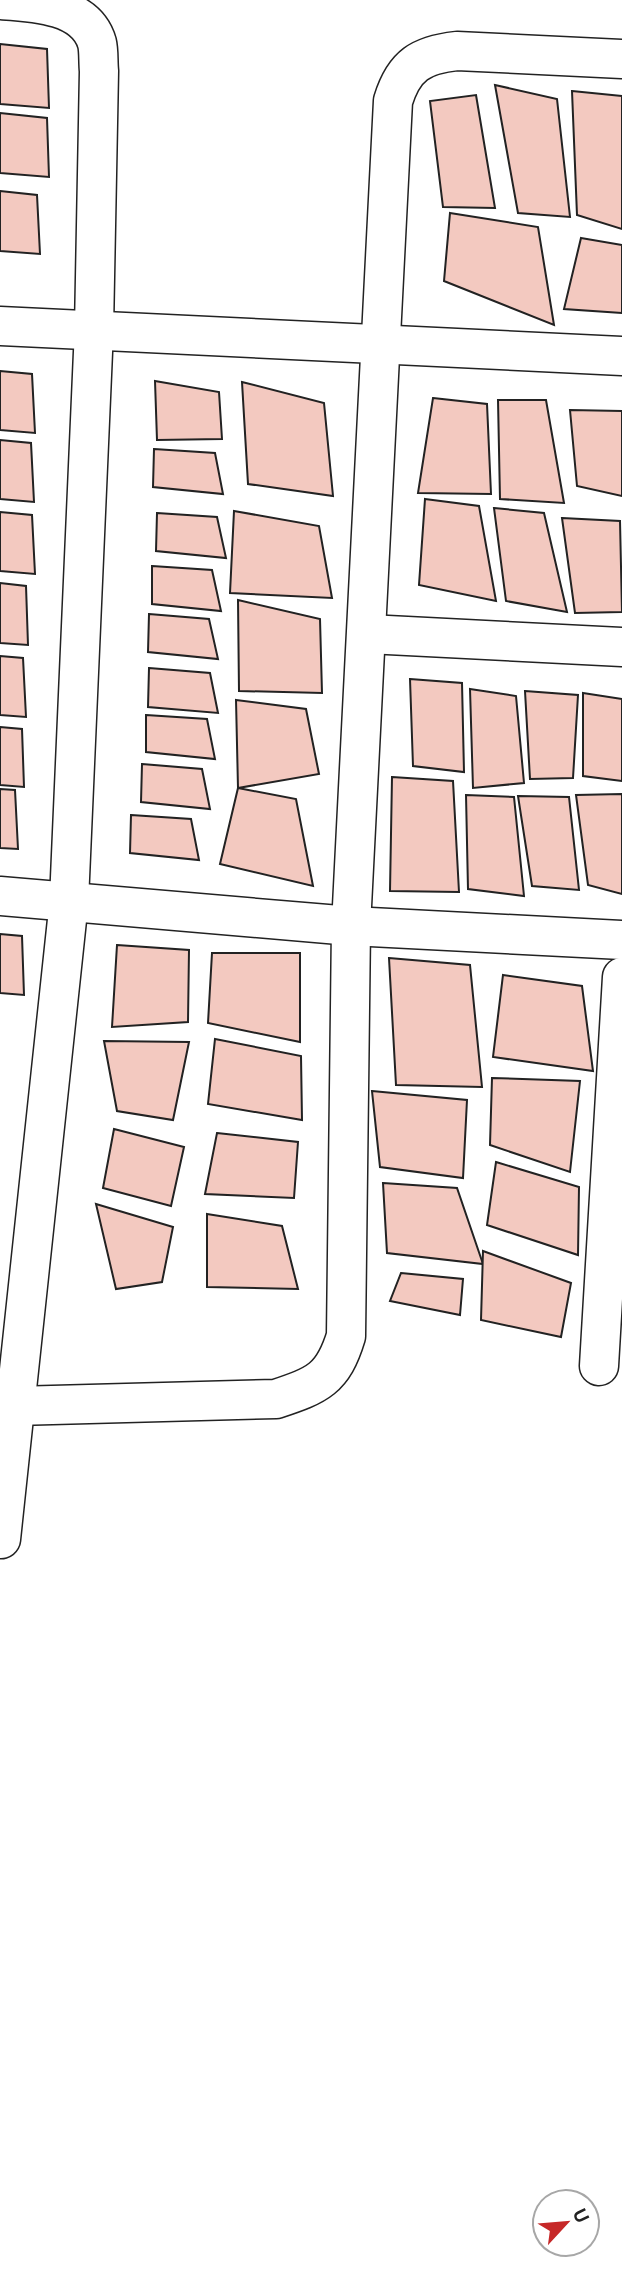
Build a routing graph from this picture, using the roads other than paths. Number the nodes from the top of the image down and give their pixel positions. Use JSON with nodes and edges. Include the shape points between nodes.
{"nodes":[{"id":1,"x":0,"y":1,"type":"edge"},
{"id":2,"x":622,"y":59,"type":"edge"},
{"id":3,"x":0,"y":326,"type":"edge"},
{"id":4,"x":94,"y":329,"type":"junction"},
{"id":5,"x":382,"y":346,"type":"junction"},
{"id":6,"x":622,"y":356,"type":"edge"},
{"id":7,"x":368,"y":634,"type":"junction"},
{"id":8,"x":622,"y":647,"type":"edge"},
{"id":9,"x":0,"y":896,"type":"edge"},
{"id":10,"x":69,"y":901,"type":"junction"},
{"id":11,"x":351,"y":926,"type":"junction"},
{"id":12,"x":622,"y":940,"type":"edge"},
{"id":13,"x":622,"y":977,"type":"edge"},
{"id":14,"x":599,"y":1366,"type":"dead end"},
{"id":15,"x":15,"y":1406,"type":"junction"},
{"id":16,"x":1,"y":1539,"type":"edge"}],
"edges":[{"from":1,"to":4,"type":"street","via":[[39,3],[69,12],[86,24],[97,42]]},
{"from":2,"to":5,"type":"street","via":[[457,51],[417,62],[400,79],[393,100]]},
{"from":3,"to":4,"type":"street"},
{"from":4,"to":5,"type":"street"},
{"from":4,"to":10,"type":"street"},
{"from":5,"to":6,"type":"street"},
{"from":5,"to":7,"type":"street"},
{"from":7,"to":8,"type":"street"},
{"from":7,"to":11,"type":"street"},
{"from":9,"to":10,"type":"street"},
{"from":10,"to":11,"type":"street"},
{"from":10,"to":15,"type":"street"},
{"from":11,"to":12,"type":"street"},
{"from":11,"to":15,"type":"street","via":[[349,1254],[345,1336],[338,1363],[323,1378],[276,1399]]},
{"from":13,"to":14,"type":"street"},
{"from":15,"to":16,"type":"street"}]}
